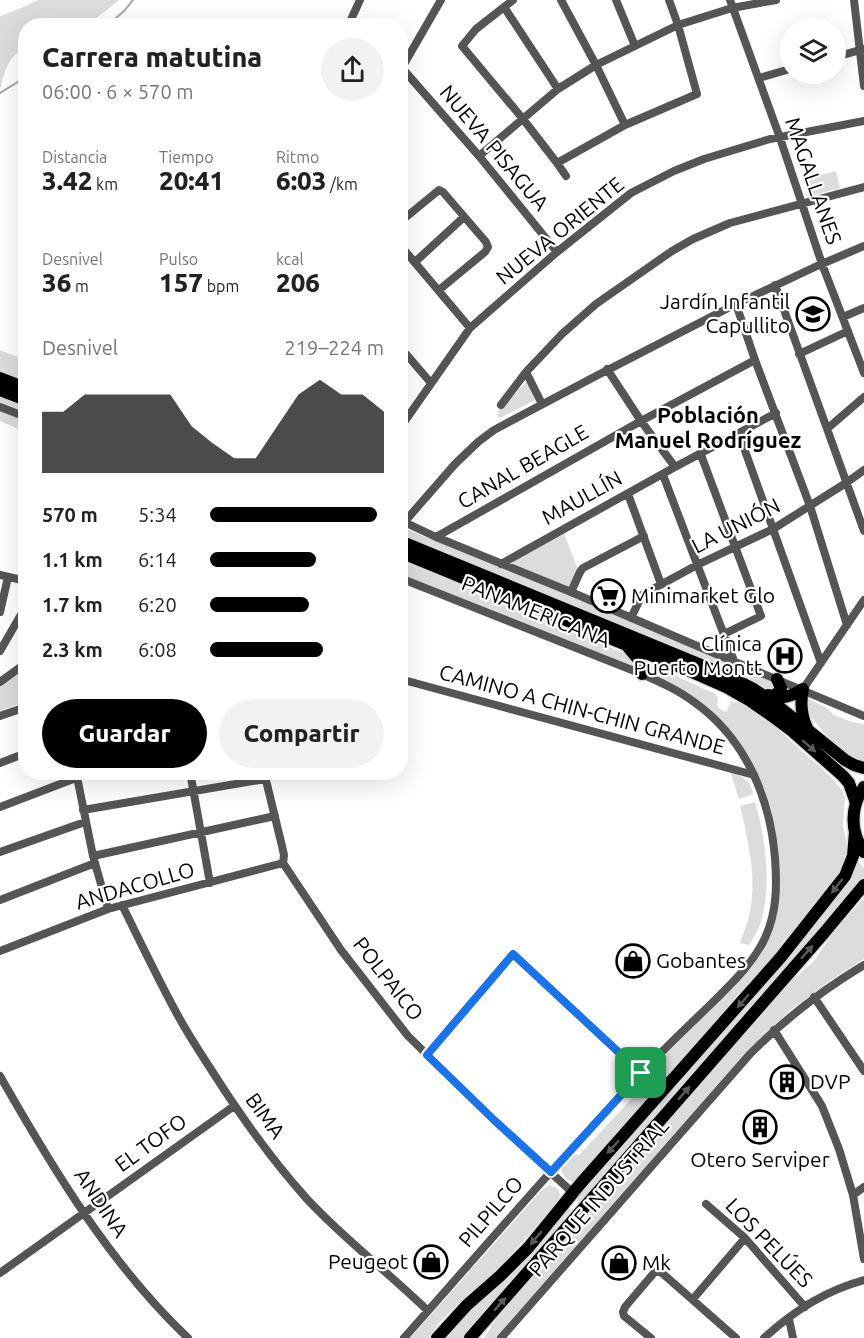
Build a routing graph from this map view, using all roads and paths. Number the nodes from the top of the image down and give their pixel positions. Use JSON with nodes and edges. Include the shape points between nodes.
{"nodes":[{"id":1,"x":360,"y":0,"type":"edge"},
{"id":2,"x":441,"y":0,"type":"edge"},
{"id":3,"x":513,"y":0,"type":"edge"},
{"id":4,"x":561,"y":0,"type":"edge"},
{"id":5,"x":616,"y":0,"type":"edge"},
{"id":6,"x":669,"y":0,"type":"edge"},
{"id":7,"x":776,"y":0,"type":"edge"},
{"id":8,"x":854,"y":0,"type":"edge"},
{"id":9,"x":731,"y":4,"type":"edge"},
{"id":10,"x":504,"y":7,"type":"junction"},
{"id":11,"x":352,"y":18,"type":"edge"},
{"id":12,"x":678,"y":25,"type":"junction"},
{"id":13,"x":635,"y":46,"type":"junction"},
{"id":14,"x":862,"y":49,"type":"edge"},
{"id":15,"x":846,"y":54,"type":"edge"},
{"id":16,"x":408,"y":58,"type":"edge"},
{"id":17,"x":596,"y":65,"type":"junction"},
{"id":18,"x":780,"y":72,"type":"edge"},
{"id":19,"x":408,"y":78,"type":"edge"},
{"id":20,"x":759,"y":78,"type":"junction"},
{"id":21,"x":864,"y":86,"type":"edge"},
{"id":22,"x":558,"y":89,"type":"junction"},
{"id":23,"x":523,"y":119,"type":"junction"},
{"id":24,"x":864,"y":121,"type":"edge"},
{"id":25,"x":625,"y":125,"type":"junction"},
{"id":26,"x":780,"y":138,"type":"junction"},
{"id":27,"x":479,"y":156,"type":"junction"},
{"id":28,"x":557,"y":163,"type":"junction"},
{"id":29,"x":566,"y":176,"type":"dead end"},
{"id":30,"x":864,"y":187,"type":"edge"},
{"id":31,"x":802,"y":204,"type":"junction"},
{"id":32,"x":408,"y":216,"type":"edge"},
{"id":33,"x":464,"y":217,"type":"junction"},
{"id":34,"x":864,"y":246,"type":"edge"},
{"id":35,"x":557,"y":252,"type":"junction"},
{"id":36,"x":408,"y":254,"type":"edge"},
{"id":37,"x":415,"y":262,"type":"junction"},
{"id":38,"x":822,"y":264,"type":"junction"},
{"id":39,"x":775,"y":285,"type":"junction"},
{"id":40,"x":439,"y":290,"type":"junction"},
{"id":41,"x":736,"y":304,"type":"junction"},
{"id":42,"x":864,"y":308,"type":"edge"},
{"id":43,"x":843,"y":317,"type":"junction"},
{"id":44,"x":470,"y":328,"type":"junction"},
{"id":45,"x":848,"y":331,"type":"junction"},
{"id":46,"x":800,"y":354,"type":"junction"},
{"id":47,"x":408,"y":356,"type":"edge"},
{"id":48,"x":755,"y":360,"type":"junction"},
{"id":49,"x":607,"y":369,"type":"junction"},
{"id":50,"x":525,"y":372,"type":"junction"},
{"id":51,"x":864,"y":373,"type":"edge"},
{"id":52,"x":0,"y":378,"type":"edge"},
{"id":53,"x":431,"y":382,"type":"junction"},
{"id":54,"x":18,"y":385,"type":"edge"},
{"id":55,"x":0,"y":390,"type":"edge"},
{"id":56,"x":18,"y":397,"type":"edge"},
{"id":57,"x":864,"y":398,"type":"edge"},
{"id":58,"x":542,"y":404,"type":"junction"},
{"id":59,"x":501,"y":405,"type":"dead end"},
{"id":60,"x":0,"y":407,"type":"edge"},
{"id":61,"x":776,"y":413,"type":"junction"},
{"id":62,"x":18,"y":414,"type":"edge"},
{"id":63,"x":408,"y":416,"type":"edge"},
{"id":64,"x":641,"y":421,"type":"junction"},
{"id":65,"x":828,"y":428,"type":"junction"},
{"id":66,"x":740,"y":434,"type":"junction"},
{"id":67,"x":701,"y":455,"type":"junction"},
{"id":68,"x":675,"y":467,"type":"junction"},
{"id":69,"x":864,"y":470,"type":"edge"},
{"id":70,"x":663,"y":474,"type":"junction"},
{"id":71,"x":846,"y":483,"type":"junction"},
{"id":72,"x":628,"y":494,"type":"junction"},
{"id":73,"x":810,"y":506,"type":"junction"},
{"id":74,"x":408,"y":517,"type":"edge"},
{"id":75,"x":408,"y":526,"type":"edge"},
{"id":76,"x":773,"y":529,"type":"junction"},
{"id":77,"x":864,"y":531,"type":"edge"},
{"id":78,"x":644,"y":536,"type":"junction"},
{"id":79,"x":436,"y":537,"type":"junction"},
{"id":80,"x":408,"y":544,"type":"edge"},
{"id":81,"x":734,"y":547,"type":"junction"},
{"id":82,"x":408,"y":555,"type":"edge"},
{"id":83,"x":501,"y":564,"type":"junction"},
{"id":84,"x":698,"y":565,"type":"junction"},
{"id":85,"x":4,"y":576,"type":"edge"},
{"id":86,"x":408,"y":581,"type":"edge"},
{"id":87,"x":662,"y":584,"type":"junction"},
{"id":88,"x":571,"y":592,"type":"junction"},
{"id":89,"x":864,"y":600,"type":"edge"},
{"id":90,"x":0,"y":612,"type":"edge"},
{"id":91,"x":631,"y":618,"type":"junction"},
{"id":92,"x":18,"y":620,"type":"edge"},
{"id":93,"x":847,"y":625,"type":"junction"},
{"id":94,"x":723,"y":634,"type":"junction"},
{"id":95,"x":625,"y":644,"type":"junction"},
{"id":96,"x":0,"y":651,"type":"edge"},
{"id":97,"x":734,"y":661,"type":"junction"},
{"id":98,"x":821,"y":663,"type":"junction"},
{"id":99,"x":18,"y":669,"type":"edge"},
{"id":100,"x":642,"y":674,"type":"junction"},
{"id":101,"x":777,"y":679,"type":"junction"},
{"id":102,"x":408,"y":681,"type":"edge"},
{"id":103,"x":0,"y":682,"type":"edge"},
{"id":104,"x":752,"y":688,"type":"junction"},
{"id":105,"x":803,"y":689,"type":"junction"},
{"id":106,"x":771,"y":696,"type":"junction"},
{"id":107,"x":18,"y":709,"type":"edge"},
{"id":108,"x":0,"y":716,"type":"edge"},
{"id":109,"x":864,"y":716,"type":"edge"},
{"id":110,"x":808,"y":729,"type":"junction"},
{"id":111,"x":18,"y":756,"type":"edge"},
{"id":112,"x":0,"y":763,"type":"edge"},
{"id":113,"x":864,"y":768,"type":"edge"},
{"id":114,"x":754,"y":775,"type":"junction"},
{"id":115,"x":64,"y":780,"type":"edge"},
{"id":116,"x":77,"y":780,"type":"edge"},
{"id":117,"x":192,"y":780,"type":"edge"},
{"id":118,"x":246,"y":780,"type":"edge"},
{"id":119,"x":266,"y":780,"type":"edge"},
{"id":120,"x":864,"y":787,"type":"edge"},
{"id":121,"x":194,"y":791,"type":"junction"},
{"id":122,"x":856,"y":803,"type":"junction"},
{"id":123,"x":0,"y":807,"type":"edge"},
{"id":124,"x":83,"y":810,"type":"junction"},
{"id":125,"x":275,"y":816,"type":"junction"},
{"id":126,"x":85,"y":822,"type":"junction"},
{"id":127,"x":201,"y":832,"type":"junction"},
{"id":128,"x":855,"y":832,"type":"junction"},
{"id":129,"x":0,"y":852,"type":"edge"},
{"id":130,"x":864,"y":852,"type":"edge"},
{"id":131,"x":94,"y":859,"type":"junction"},
{"id":132,"x":283,"y":863,"type":"junction"},
{"id":133,"x":210,"y":883,"type":"junction"},
{"id":134,"x":864,"y":885,"type":"edge"},
{"id":135,"x":0,"y":900,"type":"edge"},
{"id":136,"x":122,"y":905,"type":"junction"},
{"id":137,"x":108,"y":909,"type":"junction"},
{"id":138,"x":0,"y":951,"type":"edge"},
{"id":139,"x":864,"y":964,"type":"edge"},
{"id":140,"x":814,"y":997,"type":"junction"},
{"id":141,"x":774,"y":1030,"type":"junction"},
{"id":142,"x":682,"y":1033,"type":"joint"},
{"id":143,"x":427,"y":1055,"type":"junction"},
{"id":144,"x":864,"y":1071,"type":"edge"},
{"id":145,"x":641,"y":1073,"type":"junction"},
{"id":146,"x":0,"y":1076,"type":"edge"},
{"id":147,"x":234,"y":1106,"type":"junction"},
{"id":148,"x":551,"y":1172,"type":"junction"},
{"id":149,"x":864,"y":1187,"type":"edge"},
{"id":150,"x":573,"y":1193,"type":"junction"},
{"id":151,"x":853,"y":1195,"type":"junction"},
{"id":152,"x":706,"y":1204,"type":"dead end"},
{"id":153,"x":84,"y":1213,"type":"junction"},
{"id":154,"x":563,"y":1232,"type":"junction"},
{"id":155,"x":745,"y":1239,"type":"junction"},
{"id":156,"x":864,"y":1259,"type":"edge"},
{"id":157,"x":0,"y":1273,"type":"edge"},
{"id":158,"x":864,"y":1280,"type":"edge"},
{"id":159,"x":693,"y":1299,"type":"junction"},
{"id":160,"x":805,"y":1307,"type":"junction"},
{"id":161,"x":428,"y":1311,"type":"junction"},
{"id":162,"x":789,"y":1318,"type":"junction"},
{"id":163,"x":188,"y":1338,"type":"edge"},
{"id":164,"x":404,"y":1338,"type":"edge"},
{"id":165,"x":437,"y":1338,"type":"edge"},
{"id":166,"x":470,"y":1338,"type":"edge"},
{"id":167,"x":501,"y":1338,"type":"edge"},
{"id":168,"x":651,"y":1338,"type":"edge"},
{"id":169,"x":736,"y":1338,"type":"edge"},
{"id":170,"x":764,"y":1338,"type":"edge"},
{"id":171,"x":793,"y":1338,"type":"edge"}],
"edges":[{"from":1,"to":11,"type":"street"},
{"from":2,"to":16,"type":"street"},
{"from":3,"to":10,"type":"street"},
{"from":4,"to":17,"type":"street"},
{"from":5,"to":13,"type":"street"},
{"from":6,"to":12,"type":"street"},
{"from":7,"to":9,"type":"street"},
{"from":8,"to":14,"type":"street"},
{"from":9,"to":12,"type":"street"},
{"from":9,"to":20,"type":"street","name":"MAGALLANES"},
{"from":10,"to":22,"type":"street"},
{"from":10,"to":23,"type":"street","via":[[462,46]]},
{"from":12,"to":13,"type":"street"},
{"from":12,"to":25,"type":"street","via":[[697,94]]},
{"from":13,"to":17,"type":"street"},
{"from":14,"to":15,"type":"street"},
{"from":14,"to":21,"type":"street"},
{"from":17,"to":22,"type":"street"},
{"from":17,"to":25,"type":"street"},
{"from":18,"to":20,"type":"street"},
{"from":19,"to":27,"type":"street","name":"NUEVA PISAGUA"},
{"from":20,"to":26,"type":"street","name":"MAGALLANES"},
{"from":22,"to":23,"type":"street"},
{"from":23,"to":27,"type":"street"},
{"from":23,"to":28,"type":"street"},
{"from":24,"to":26,"type":"street","name":"NUEVA ORIENTE"},
{"from":25,"to":28,"type":"street"},
{"from":26,"to":31,"type":"street","name":"MAGALLANES"},
{"from":26,"to":35,"type":"street","name":"NUEVA ORIENTE","via":[[704,159],[648,184]]},
{"from":27,"to":35,"type":"street","name":"NUEVA PISAGUA"},
{"from":28,"to":29,"type":"street"},
{"from":30,"to":31,"type":"street"},
{"from":31,"to":38,"type":"street","name":"MAGALLANES"},
{"from":31,"to":50,"type":"street","via":[[730,223],[679,247],[589,310]]},
{"from":32,"to":33,"type":"street","via":[[440,190]]},
{"from":33,"to":37,"type":"street"},
{"from":33,"to":40,"type":"street","via":[[488,247]]},
{"from":34,"to":38,"type":"street"},
{"from":35,"to":44,"type":"street","name":"NUEVA ORIENTE"},
{"from":36,"to":37,"type":"street"},
{"from":37,"to":40,"type":"street"},
{"from":38,"to":39,"type":"street"},
{"from":38,"to":43,"type":"street","name":"MAGALLANES"},
{"from":39,"to":41,"type":"street"},
{"from":39,"to":46,"type":"street"},
{"from":40,"to":44,"type":"street"},
{"from":41,"to":48,"type":"street"},
{"from":41,"to":49,"type":"street"},
{"from":42,"to":43,"type":"street"},
{"from":43,"to":45,"type":"street","name":"MAGALLANES"},
{"from":44,"to":53,"type":"street","name":"NUEVA ORIENTE"},
{"from":45,"to":46,"type":"street"},
{"from":45,"to":51,"type":"street","name":"MAGALLANES"},
{"from":46,"to":65,"type":"street"},
{"from":47,"to":53,"type":"street"},
{"from":48,"to":61,"type":"street"},
{"from":48,"to":64,"type":"street","name":"CANAL BEAGLE"},
{"from":49,"to":58,"type":"street"},
{"from":49,"to":64,"type":"street"},
{"from":50,"to":58,"type":"street"},
{"from":50,"to":59,"type":"street"},
{"from":52,"to":54,"type":"highway"},
{"from":53,"to":63,"type":"street","name":"NUEVA ORIENTE"},
{"from":55,"to":56,"type":"highway"},
{"from":57,"to":65,"type":"street"},
{"from":58,"to":74,"type":"street","via":[[478,442]]},
{"from":60,"to":62,"type":"street"},
{"from":61,"to":66,"type":"street","name":"MAULLÍN"},
{"from":61,"to":73,"type":"street"},
{"from":64,"to":68,"type":"street"},
{"from":64,"to":79,"type":"street","name":"CANAL BEAGLE"},
{"from":65,"to":71,"type":"street"},
{"from":66,"to":67,"type":"street","name":"MAULLÍN"},
{"from":66,"to":76,"type":"street"},
{"from":67,"to":68,"type":"street","name":"MAULLÍN"},
{"from":67,"to":81,"type":"street"},
{"from":68,"to":70,"type":"street","name":"MAULLÍN"},
{"from":69,"to":71,"type":"street","name":"LA UNIÓN"},
{"from":70,"to":72,"type":"street","name":"MAULLÍN"},
{"from":70,"to":84,"type":"street"},
{"from":71,"to":73,"type":"street","name":"LA UNIÓN"},
{"from":71,"to":77,"type":"street"},
{"from":72,"to":78,"type":"street"},
{"from":72,"to":83,"type":"street","name":"MAULLÍN"},
{"from":73,"to":76,"type":"street","name":"LA UNIÓN"},
{"from":73,"to":93,"type":"street"},
{"from":75,"to":79,"type":"street","name":"PANAMERICANA"},
{"from":76,"to":81,"type":"street","name":"LA UNIÓN"},
{"from":76,"to":98,"type":"street"},
{"from":78,"to":87,"type":"street"},
{"from":78,"to":88,"type":"street","via":[[583,568]]},
{"from":79,"to":83,"type":"street","name":"PANAMERICANA"},
{"from":80,"to":104,"type":"highway"},
{"from":81,"to":84,"type":"street","name":"LA UNIÓN"},
{"from":81,"to":94,"type":"street","via":[[760,616]]},
{"from":82,"to":95,"type":"highway"},
{"from":83,"to":88,"type":"street","name":"PANAMERICANA"},
{"from":84,"to":87,"type":"street","name":"LA UNIÓN"},
{"from":84,"to":94,"type":"street"},
{"from":85,"to":90,"type":"street"},
{"from":86,"to":100,"type":"street","name":"PANAMERICANA"},
{"from":87,"to":91,"type":"street","name":"LA UNIÓN","via":[[642,595]]},
{"from":88,"to":91,"type":"street","name":"PANAMERICANA"},
{"from":89,"to":93,"type":"street"},
{"from":91,"to":97,"type":"street","name":"PANAMERICANA"},
{"from":92,"to":96,"type":"street"},
{"from":93,"to":98,"type":"street"},
{"from":94,"to":97,"type":"street"},
{"from":95,"to":100,"type":"highway","via":[[636,656]]},
{"from":95,"to":122,"type":"highway","one_way":true,"via":[[726,687],[763,710],[843,776]]},
{"from":97,"to":101,"type":"street","name":"PANAMERICANA"},
{"from":98,"to":105,"type":"street"},
{"from":99,"to":103,"type":"street"},
{"from":100,"to":114,"type":"street","name":"PANAMERICANA","via":[[706,710],[734,741]]},
{"from":101,"to":105,"type":"street","name":"PANAMERICANA"},
{"from":101,"to":106,"type":"highway","via":[[781,688]]},
{"from":102,"to":114,"type":"street","name":"CAMINO A CHIN-CHIN GRANDE"},
{"from":104,"to":106,"type":"highway"},
{"from":104,"to":110,"type":"highway"},
{"from":105,"to":106,"type":"highway","via":[[786,698]]},
{"from":105,"to":109,"type":"street","name":"PANAMERICANA"},
{"from":105,"to":110,"type":"highway","via":[[801,710]]},
{"from":107,"to":108,"type":"street"},
{"from":110,"to":113,"type":"highway","via":[[845,760]]},
{"from":111,"to":112,"type":"street"},
{"from":114,"to":142,"type":"street","name":"PANAMERICANA","via":[[774,844],[777,888],[771,923],[748,965]]},
{"from":115,"to":123,"type":"street"},
{"from":116,"to":124,"type":"street"},
{"from":117,"to":121,"type":"street"},
{"from":118,"to":121,"type":"street"},
{"from":119,"to":125,"type":"street","name":"POLPAICO"},
{"from":120,"to":122,"type":"highway"},
{"from":121,"to":124,"type":"street"},
{"from":121,"to":127,"type":"street"},
{"from":122,"to":128,"type":"highway"},
{"from":124,"to":126,"type":"street"},
{"from":125,"to":127,"type":"street"},
{"from":125,"to":132,"type":"street","name":"POLPAICO"},
{"from":126,"to":129,"type":"street"},
{"from":126,"to":131,"type":"street"},
{"from":127,"to":131,"type":"street"},
{"from":127,"to":133,"type":"street"},
{"from":128,"to":130,"type":"highway"},
{"from":128,"to":150,"type":"highway","one_way":true,"via":[[854,856],[841,881],[748,995]]},
{"from":131,"to":135,"type":"street"},
{"from":131,"to":137,"type":"street"},
{"from":132,"to":133,"type":"street","name":"ANDACOLLO"},
{"from":132,"to":143,"type":"street","name":"POLPAICO","via":[[341,950],[399,1026]]},
{"from":133,"to":136,"type":"street","name":"ANDACOLLO"},
{"from":154,"to":134,"type":"highway","one_way":true},
{"from":136,"to":137,"type":"street","name":"ANDACOLLO"},
{"from":136,"to":147,"type":"street","name":"BIMA","via":[[176,1012]]},
{"from":137,"to":138,"type":"street","name":"ANDACOLLO"},
{"from":139,"to":140,"type":"street","name":"PARQUE INDUSTRIAL"},
{"from":140,"to":141,"type":"street","name":"PARQUE INDUSTRIAL"},
{"from":140,"to":144,"type":"street"},
{"from":141,"to":151,"type":"street","via":[[822,1106]]},
{"from":141,"to":167,"type":"street","name":"PARQUE INDUSTRIAL","via":[[717,1089]]},
{"from":142,"to":145,"type":"street","name":"PILPILCO"},
{"from":143,"to":145,"type":"street","via":[[513,954]]},
{"from":143,"to":148,"type":"street","name":"POLPAICO"},
{"from":145,"to":148,"type":"street","name":"PILPILCO"},
{"from":146,"to":153,"type":"street","name":"ANDINA"},
{"from":147,"to":153,"type":"street","name":"EL TOFO"},
{"from":147,"to":161,"type":"street","name":"BIMA","via":[[308,1199]]},
{"from":148,"to":150,"type":"street","name":"POLPAICO"},
{"from":148,"to":161,"type":"street","name":"PILPILCO"},
{"from":149,"to":151,"type":"street"},
{"from":150,"to":154,"type":"highway","via":[[573,1213]]},
{"from":150,"to":165,"type":"highway","one_way":true,"via":[[528,1248]]},
{"from":151,"to":156,"type":"street"},
{"from":152,"to":155,"type":"street","name":"LOS PELÚES"},
{"from":153,"to":157,"type":"street","name":"EL TOFO"},
{"from":153,"to":163,"type":"street","name":"ANDINA","via":[[132,1277]]},
{"from":166,"to":154,"type":"highway","one_way":true},
{"from":155,"to":159,"type":"street"},
{"from":155,"to":160,"type":"street","name":"LOS PELÚES"},
{"from":158,"to":160,"type":"street","via":[[838,1288]]},
{"from":159,"to":168,"type":"street","via":[[662,1273],[652,1274],[623,1312]]},
{"from":159,"to":169,"type":"street"},
{"from":160,"to":162,"type":"street"},
{"from":161,"to":164,"type":"street","name":"PILPILCO"},
{"from":162,"to":170,"type":"street"},
{"from":162,"to":171,"type":"street","name":"LOS PELÚES"}]}
